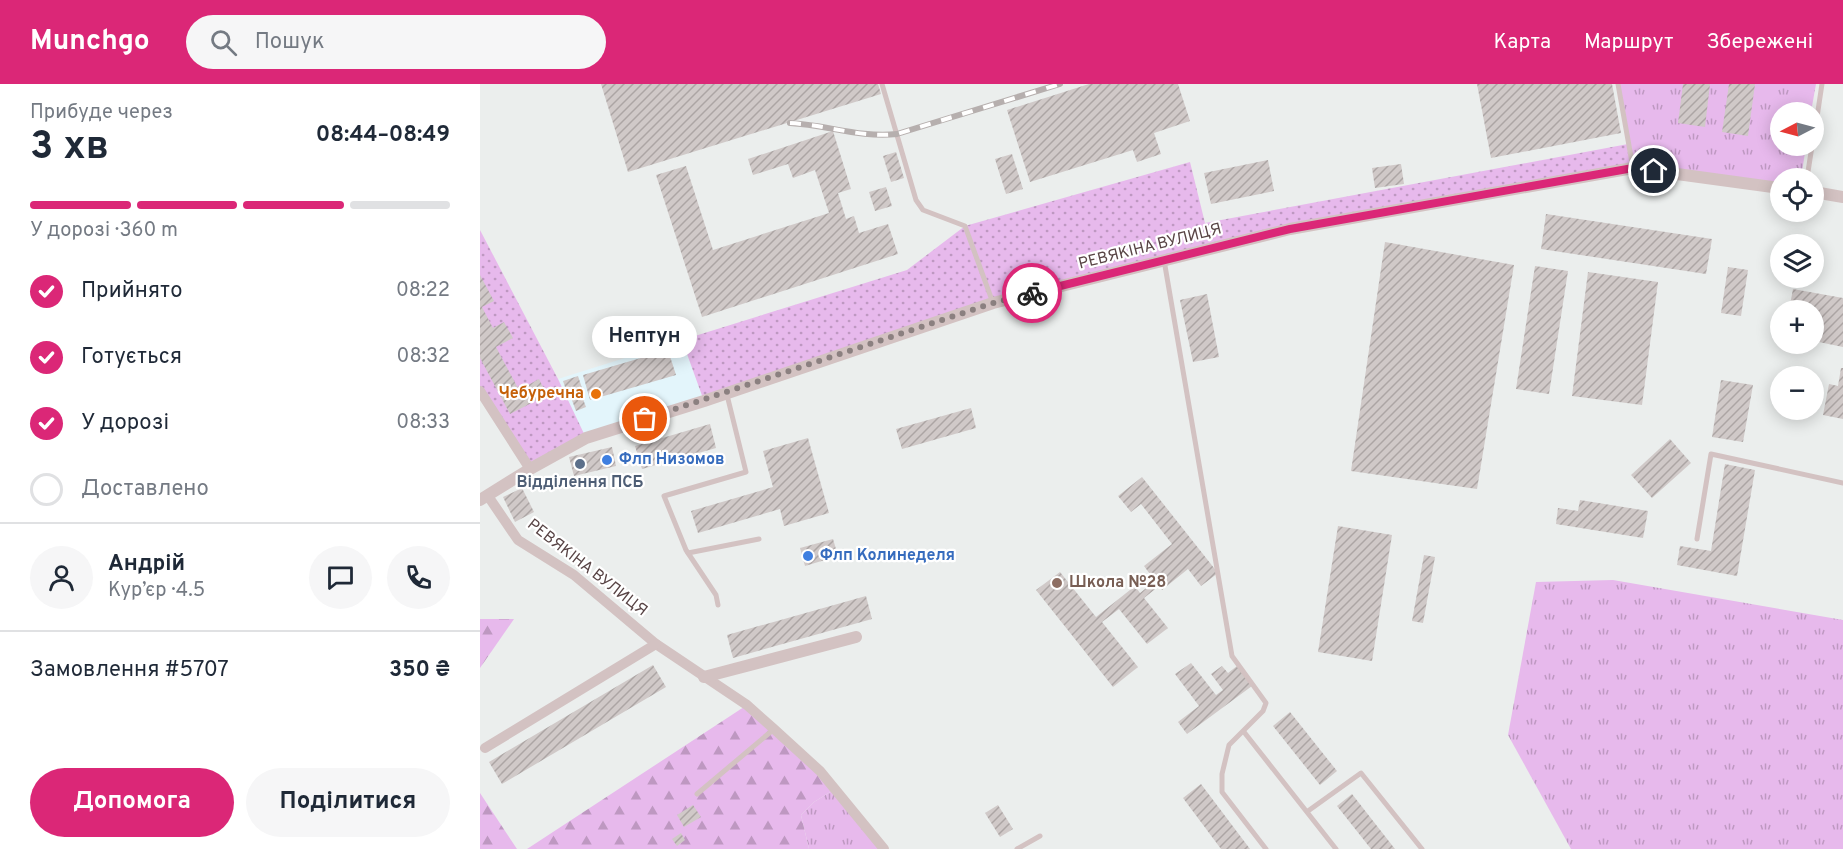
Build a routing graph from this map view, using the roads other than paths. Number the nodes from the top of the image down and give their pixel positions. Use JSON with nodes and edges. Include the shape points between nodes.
{"nodes":[{"id":1,"x":882,"y":84,"type":"edge"},
{"id":2,"x":1618,"y":84,"type":"edge"},
{"id":3,"x":1821,"y":84,"type":"edge"},
{"id":4,"x":1819,"y":102,"type":"edge"},
{"id":5,"x":1633,"y":168,"type":"junction"},
{"id":6,"x":1770,"y":187,"type":"edge"},
{"id":7,"x":1824,"y":194,"type":"edge"},
{"id":8,"x":1843,"y":197,"type":"edge"},
{"id":9,"x":1164,"y":260,"type":"junction"},
{"id":10,"x":993,"y":303,"type":"junction"},
{"id":11,"x":480,"y":391,"type":"edge"},
{"id":12,"x":726,"y":393,"type":"junction"},
{"id":13,"x":530,"y":469,"type":"junction"},
{"id":14,"x":1843,"y":483,"type":"edge"},
{"id":15,"x":484,"y":498,"type":"edge"},
{"id":16,"x":759,"y":539,"type":"dead end"},
{"id":17,"x":1698,"y":539,"type":"dead end"},
{"id":18,"x":688,"y":553,"type":"junction"},
{"id":19,"x":717,"y":605,"type":"dead end"},
{"id":20,"x":856,"y":637,"type":"dead end"},
{"id":21,"x":656,"y":644,"type":"junction"},
{"id":22,"x":704,"y":677,"type":"junction"},
{"id":23,"x":774,"y":729,"type":"junction"},
{"id":24,"x":1244,"y":732,"type":"junction"},
{"id":25,"x":483,"y":746,"type":"edge"},
{"id":26,"x":697,"y":794,"type":"dead end"},
{"id":27,"x":1308,"y":811,"type":"junction"},
{"id":28,"x":1040,"y":836,"type":"dead end"},
{"id":29,"x":880,"y":848,"type":"edge"},
{"id":30,"x":1017,"y":849,"type":"edge"},
{"id":31,"x":1266,"y":849,"type":"edge"},
{"id":32,"x":1336,"y":849,"type":"edge"},
{"id":33,"x":1422,"y":849,"type":"edge"}],
"edges":[{"from":1,"to":10,"type":"lane","via":[[916,200],[923,210],[965,226]]},
{"from":2,"to":5,"type":"lane"},
{"from":3,"to":4,"type":"lane"},
{"from":5,"to":6,"type":"street","name":"РЕВЯКІНА ВУЛИЦЯ"},
{"from":5,"to":9,"type":"street","name":"РЕВЯКІНА ВУЛИЦЯ","via":[[1290,229]]},
{"from":7,"to":8,"type":"street"},
{"from":9,"to":10,"type":"street","name":"РЕВЯКІНА ВУЛИЦЯ"},
{"from":9,"to":24,"type":"lane","via":[[1232,656],[1266,703]]},
{"from":10,"to":12,"type":"street","name":"РЕВЯКІНА ВУЛИЦЯ"},
{"from":11,"to":13,"type":"street"},
{"from":12,"to":13,"type":"street","name":"РЕВЯКІНА ВУЛИЦЯ","via":[[586,438]]},
{"from":12,"to":18,"type":"lane","via":[[746,472],[664,496]]},
{"from":13,"to":15,"type":"street","name":"РЕВЯКІНА ВУЛИЦЯ"},
{"from":14,"to":17,"type":"lane","via":[[1711,454]]},
{"from":15,"to":21,"type":"street","name":"РЕВЯКІНА ВУЛИЦЯ","via":[[518,540],[574,575]]},
{"from":16,"to":18,"type":"lane"},
{"from":18,"to":19,"type":"lane","via":[[716,595]]},
{"from":20,"to":22,"type":"street"},
{"from":21,"to":22,"type":"street","name":"РЕВЯКІНА ВУЛИЦЯ"},
{"from":21,"to":25,"type":"street"},
{"from":22,"to":23,"type":"street","name":"РЕВЯКІНА ВУЛИЦЯ","via":[[747,705]]},
{"from":23,"to":26,"type":"lane"},
{"from":23,"to":29,"type":"street","name":"РЕВЯКІНА ВУЛИЦЯ","via":[[820,771]]},
{"from":24,"to":27,"type":"lane"},
{"from":24,"to":31,"type":"lane","via":[[1229,745],[1222,792]]},
{"from":27,"to":32,"type":"lane"},
{"from":27,"to":33,"type":"lane","via":[[1361,773]]},
{"from":28,"to":30,"type":"lane"}]}
